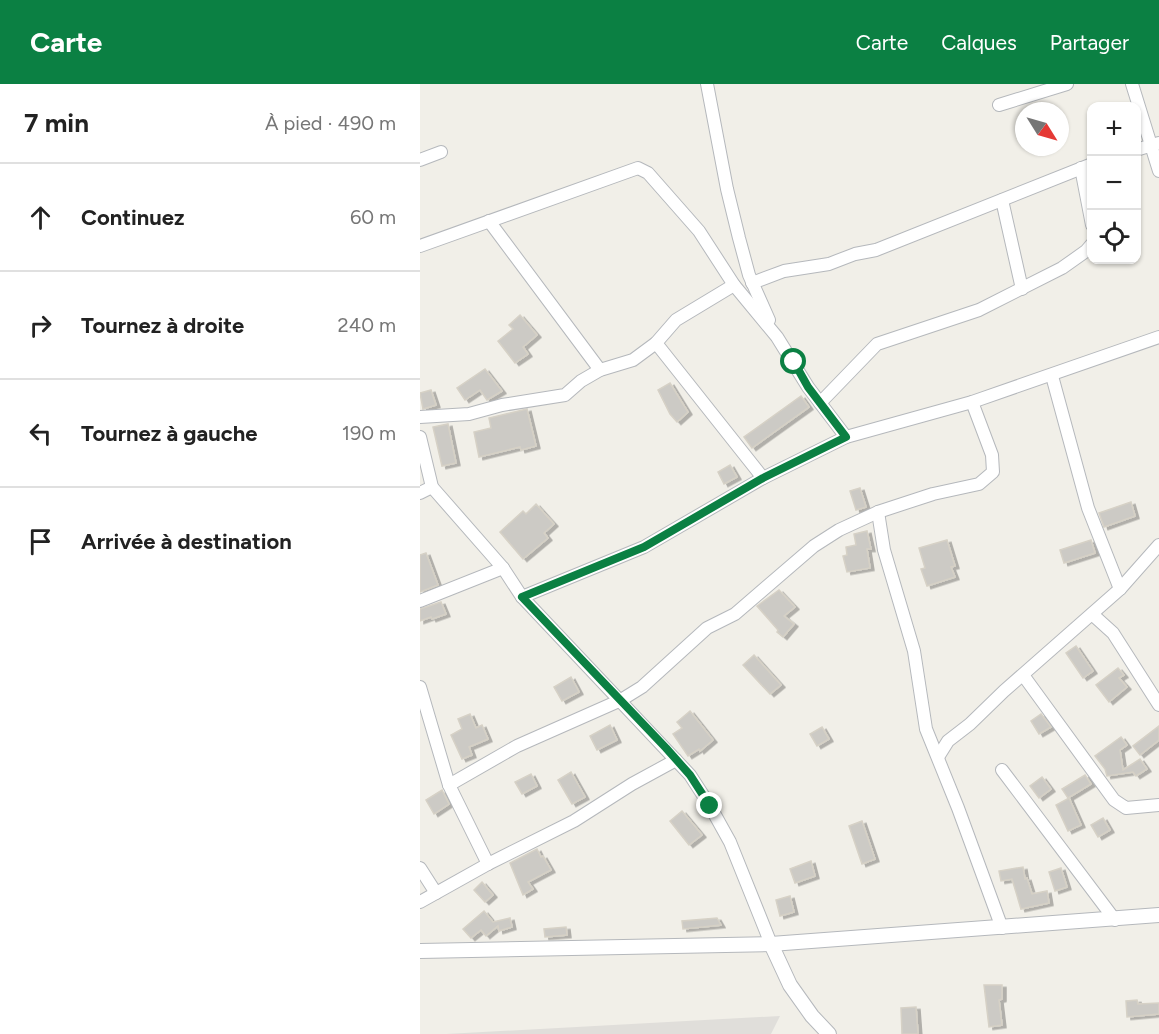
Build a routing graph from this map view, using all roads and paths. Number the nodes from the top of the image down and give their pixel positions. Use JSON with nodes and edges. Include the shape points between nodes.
{"nodes":[{"id":1,"x":707,"y":84,"type":"edge"},
{"id":2,"x":1067,"y":84,"type":"edge"},
{"id":3,"x":1132,"y":84,"type":"edge"},
{"id":4,"x":999,"y":105,"type":"dead end"},
{"id":5,"x":1154,"y":143,"type":"edge"},
{"id":6,"x":441,"y":152,"type":"dead end"},
{"id":7,"x":420,"y":160,"type":"edge"},
{"id":8,"x":1086,"y":166,"type":"edge"},
{"id":9,"x":1159,"y":171,"type":"edge"},
{"id":10,"x":1002,"y":200,"type":"junction"},
{"id":11,"x":1090,"y":210,"type":"edge"},
{"id":12,"x":489,"y":221,"type":"junction"},
{"id":13,"x":420,"y":246,"type":"edge"},
{"id":14,"x":1087,"y":250,"type":"edge"},
{"id":15,"x":752,"y":283,"type":"junction"},
{"id":16,"x":734,"y":285,"type":"junction"},
{"id":17,"x":1022,"y":289,"type":"junction"},
{"id":18,"x":777,"y":337,"type":"junction"},
{"id":19,"x":1159,"y":338,"type":"edge"},
{"id":20,"x":656,"y":343,"type":"junction"},
{"id":21,"x":600,"y":370,"type":"junction"},
{"id":22,"x":1052,"y":376,"type":"junction"},
{"id":23,"x":972,"y":402,"type":"junction"},
{"id":24,"x":820,"y":403,"type":"junction"},
{"id":25,"x":420,"y":417,"type":"edge"},
{"id":26,"x":420,"y":437,"type":"edge"},
{"id":27,"x":846,"y":437,"type":"junction"},
{"id":28,"x":763,"y":478,"type":"junction"},
{"id":29,"x":432,"y":487,"type":"junction"},
{"id":30,"x":420,"y":493,"type":"edge"},
{"id":31,"x":878,"y":512,"type":"junction"},
{"id":32,"x":1159,"y":545,"type":"edge"},
{"id":33,"x":503,"y":568,"type":"junction"},
{"id":34,"x":1120,"y":589,"type":"junction"},
{"id":35,"x":522,"y":597,"type":"junction"},
{"id":36,"x":420,"y":601,"type":"edge"},
{"id":37,"x":1092,"y":614,"type":"junction"},
{"id":38,"x":1023,"y":675,"type":"junction"},
{"id":39,"x":420,"y":687,"type":"edge"},
{"id":40,"x":621,"y":700,"type":"junction"},
{"id":41,"x":1159,"y":705,"type":"edge"},
{"id":42,"x":938,"y":757,"type":"junction"},
{"id":43,"x":676,"y":760,"type":"junction"},
{"id":44,"x":1002,"y":770,"type":"dead end"},
{"id":45,"x":449,"y":784,"type":"junction"},
{"id":46,"x":1159,"y":805,"type":"edge"},
{"id":47,"x":488,"y":864,"type":"junction"},
{"id":48,"x":420,"y":868,"type":"edge"},
{"id":49,"x":436,"y":893,"type":"junction"},
{"id":50,"x":420,"y":902,"type":"edge"},
{"id":51,"x":1159,"y":915,"type":"edge"},
{"id":52,"x":1115,"y":920,"type":"junction"},
{"id":53,"x":1002,"y":928,"type":"junction"},
{"id":54,"x":771,"y":944,"type":"junction"},
{"id":55,"x":420,"y":951,"type":"edge"},
{"id":56,"x":829,"y":1034,"type":"edge"}],
"edges":[{"from":1,"to":15,"type":"street","via":[[732,213]]},
{"from":2,"to":4,"type":"street"},
{"from":3,"to":5,"type":"street"},
{"from":5,"to":9,"type":"street"},
{"from":6,"to":7,"type":"street"},
{"from":8,"to":10,"type":"street"},
{"from":8,"to":11,"type":"street"},
{"from":10,"to":15,"type":"street","via":[[876,250],[829,264],[783,271]]},
{"from":10,"to":17,"type":"street"},
{"from":12,"to":13,"type":"street"},
{"from":12,"to":16,"type":"street","via":[[638,168],[648,173],[699,231]]},
{"from":12,"to":21,"type":"street"},
{"from":14,"to":17,"type":"street"},
{"from":15,"to":18,"type":"street"},
{"from":16,"to":18,"type":"street"},
{"from":16,"to":20,"type":"street","via":[[676,320]]},
{"from":17,"to":24,"type":"street","via":[[979,310],[877,344]]},
{"from":18,"to":24,"type":"street"},
{"from":19,"to":22,"type":"street"},
{"from":20,"to":21,"type":"street","via":[[633,360]]},
{"from":20,"to":28,"type":"street"},
{"from":21,"to":25,"type":"street","via":[[564,395],[469,414]]},
{"from":22,"to":23,"type":"street"},
{"from":22,"to":34,"type":"street","via":[[1088,507]]},
{"from":23,"to":27,"type":"street"},
{"from":23,"to":31,"type":"street","via":[[992,455],[990,477],[979,484]]},
{"from":24,"to":27,"type":"street"},
{"from":26,"to":29,"type":"street"},
{"from":27,"to":28,"type":"street"},
{"from":28,"to":35,"type":"street","via":[[644,547]]},
{"from":29,"to":30,"type":"street"},
{"from":29,"to":33,"type":"street"},
{"from":31,"to":40,"type":"street","via":[[814,546],[735,614],[706,628],[659,673]]},
{"from":31,"to":42,"type":"street","via":[[884,550],[914,651],[926,729]]},
{"from":32,"to":34,"type":"street"},
{"from":33,"to":35,"type":"street"},
{"from":33,"to":36,"type":"street"},
{"from":34,"to":37,"type":"street"},
{"from":35,"to":40,"type":"street"},
{"from":37,"to":38,"type":"street"},
{"from":37,"to":41,"type":"street","via":[[1113,633]]},
{"from":38,"to":42,"type":"street","via":[[948,741]]},
{"from":38,"to":46,"type":"street","via":[[1114,800],[1126,807]]},
{"from":39,"to":45,"type":"street"},
{"from":40,"to":43,"type":"street"},
{"from":40,"to":45,"type":"street","via":[[517,746]]},
{"from":42,"to":53,"type":"street"},
{"from":43,"to":47,"type":"street","via":[[574,821]]},
{"from":43,"to":54,"type":"street","via":[[690,775],[730,842]]},
{"from":44,"to":52,"type":"street"},
{"from":45,"to":47,"type":"street"},
{"from":47,"to":49,"type":"street"},
{"from":48,"to":49,"type":"street"},
{"from":49,"to":50,"type":"street"},
{"from":51,"to":52,"type":"street"},
{"from":52,"to":53,"type":"street"},
{"from":53,"to":54,"type":"street"},
{"from":54,"to":55,"type":"street"},
{"from":54,"to":56,"type":"street","via":[[790,985]]}]}
